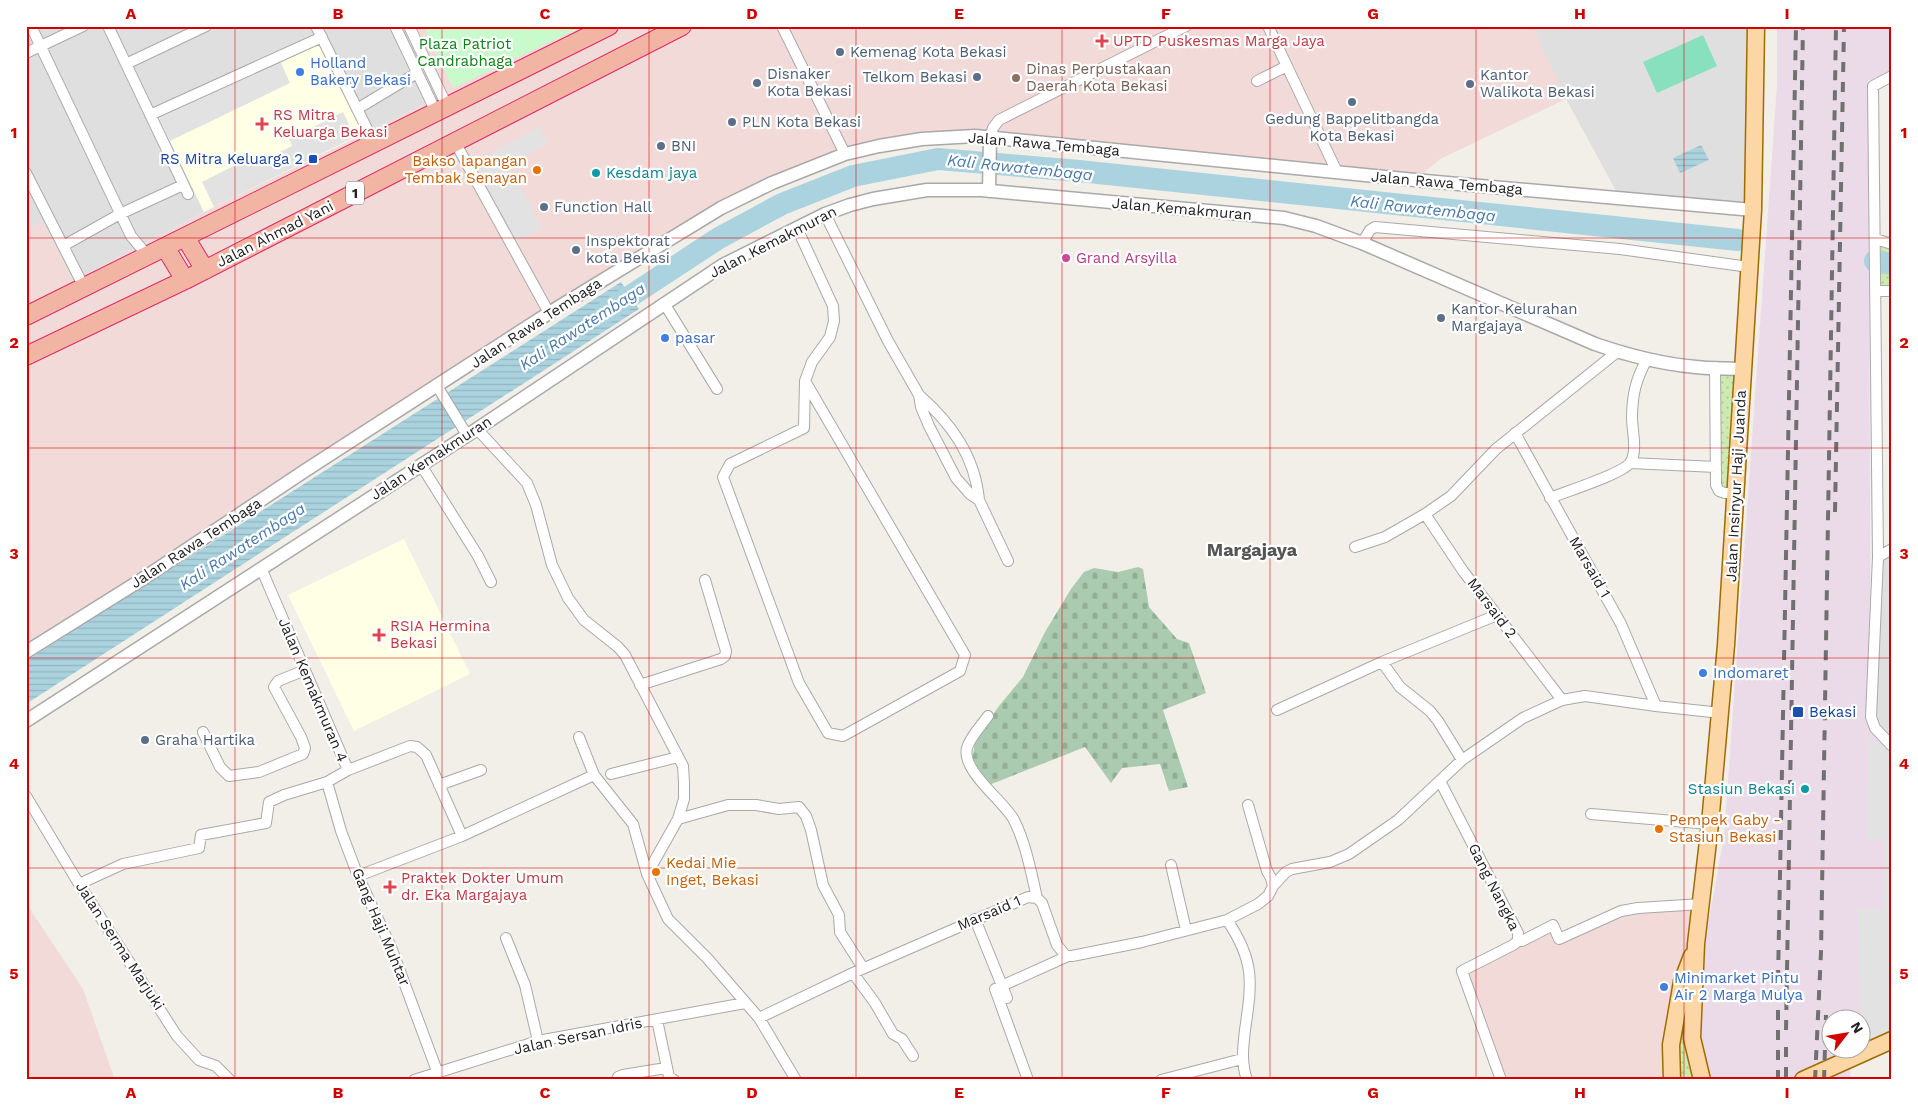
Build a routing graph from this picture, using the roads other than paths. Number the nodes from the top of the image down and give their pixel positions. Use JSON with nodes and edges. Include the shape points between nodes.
{"nodes":[{"id":1,"x":31,"y":26,"type":"edge"},
{"id":2,"x":83,"y":26,"type":"edge"},
{"id":3,"x":108,"y":26,"type":"edge"},
{"id":4,"x":206,"y":26,"type":"edge"},
{"id":5,"x":316,"y":26,"type":"edge"},
{"id":6,"x":395,"y":26,"type":"edge"},
{"id":7,"x":409,"y":26,"type":"edge"},
{"id":8,"x":609,"y":26,"type":"edge"},
{"id":9,"x":682,"y":26,"type":"edge"},
{"id":10,"x":782,"y":26,"type":"edge"},
{"id":11,"x":1186,"y":26,"type":"edge"},
{"id":12,"x":1268,"y":26,"type":"edge"},
{"id":13,"x":1756,"y":26,"type":"edge"},
{"id":14,"x":322,"y":37,"type":"junction"},
{"id":15,"x":41,"y":46,"type":"junction"},
{"id":16,"x":26,"y":53,"type":"edge"},
{"id":17,"x":126,"y":64,"type":"junction"},
{"id":18,"x":1286,"y":66,"type":"junction"},
{"id":19,"x":417,"y":73,"type":"junction"},
{"id":20,"x":1892,"y":76,"type":"edge"},
{"id":21,"x":1257,"y":80,"type":"dead end"},
{"id":22,"x":357,"y":109,"type":"junction"},
{"id":23,"x":442,"y":109,"type":"junction"},
{"id":24,"x":150,"y":115,"type":"junction"},
{"id":25,"x":990,"y":140,"type":"junction"},
{"id":26,"x":455,"y":142,"type":"junction"},
{"id":27,"x":374,"y":143,"type":"junction"},
{"id":28,"x":846,"y":154,"type":"junction"},
{"id":29,"x":1337,"y":172,"type":"junction"},
{"id":30,"x":26,"y":174,"type":"edge"},
{"id":31,"x":990,"y":186,"type":"junction"},
{"id":32,"x":1753,"y":210,"type":"junction"},
{"id":33,"x":120,"y":214,"type":"junction"},
{"id":34,"x":825,"y":214,"type":"junction"},
{"id":35,"x":797,"y":228,"type":"junction"},
{"id":36,"x":186,"y":236,"type":"junction"},
{"id":37,"x":1874,"y":242,"type":"junction"},
{"id":38,"x":1362,"y":243,"type":"junction"},
{"id":39,"x":1892,"y":244,"type":"edge"},
{"id":40,"x":63,"y":246,"type":"junction"},
{"id":41,"x":165,"y":247,"type":"junction"},
{"id":42,"x":147,"y":256,"type":"junction"},
{"id":43,"x":1749,"y":267,"type":"junction"},
{"id":44,"x":205,"y":270,"type":"junction"},
{"id":45,"x":186,"y":280,"type":"junction"},
{"id":46,"x":1875,"y":286,"type":"junction"},
{"id":47,"x":84,"y":287,"type":"junction"},
{"id":48,"x":1892,"y":291,"type":"edge"},
{"id":49,"x":664,"y":303,"type":"junction"},
{"id":50,"x":549,"y":313,"type":"junction"},
{"id":51,"x":26,"y":316,"type":"edge"},
{"id":52,"x":1618,"y":352,"type":"junction"},
{"id":53,"x":26,"y":356,"type":"edge"},
{"id":54,"x":1646,"y":359,"type":"junction"},
{"id":55,"x":1715,"y":368,"type":"junction"},
{"id":56,"x":1742,"y":369,"type":"junction"},
{"id":57,"x":805,"y":382,"type":"junction"},
{"id":58,"x":717,"y":389,"type":"dead end"},
{"id":59,"x":440,"y":390,"type":"junction"},
{"id":60,"x":919,"y":395,"type":"junction"},
{"id":61,"x":469,"y":431,"type":"junction"},
{"id":62,"x":1514,"y":433,"type":"junction"},
{"id":63,"x":1630,"y":462,"type":"junction"},
{"id":64,"x":421,"y":466,"type":"junction"},
{"id":65,"x":1716,"y":467,"type":"junction"},
{"id":66,"x":1736,"y":493,"type":"junction"},
{"id":67,"x":1550,"y":498,"type":"junction"},
{"id":68,"x":979,"y":500,"type":"junction"},
{"id":69,"x":1426,"y":514,"type":"junction"},
{"id":70,"x":1355,"y":547,"type":"dead end"},
{"id":71,"x":1892,"y":549,"type":"edge"},
{"id":72,"x":1878,"y":557,"type":"junction"},
{"id":73,"x":1008,"y":561,"type":"dead end"},
{"id":74,"x":261,"y":568,"type":"junction"},
{"id":75,"x":705,"y":580,"type":"dead end"},
{"id":76,"x":491,"y":582,"type":"dead end"},
{"id":77,"x":1497,"y":615,"type":"junction"},
{"id":78,"x":26,"y":652,"type":"edge"},
{"id":79,"x":1382,"y":662,"type":"junction"},
{"id":80,"x":305,"y":670,"type":"junction"},
{"id":81,"x":640,"y":685,"type":"junction"},
{"id":82,"x":1562,"y":700,"type":"junction"},
{"id":83,"x":1656,"y":706,"type":"junction"},
{"id":84,"x":1277,"y":710,"type":"dead end"},
{"id":85,"x":1721,"y":713,"type":"junction"},
{"id":86,"x":988,"y":716,"type":"dead end"},
{"id":87,"x":26,"y":721,"type":"edge"},
{"id":88,"x":203,"y":732,"type":"dead end"},
{"id":89,"x":579,"y":737,"type":"dead end"},
{"id":90,"x":1892,"y":746,"type":"edge"},
{"id":91,"x":678,"y":756,"type":"junction"},
{"id":92,"x":1462,"y":760,"type":"junction"},
{"id":93,"x":348,"y":770,"type":"junction"},
{"id":94,"x":481,"y":770,"type":"dead end"},
{"id":95,"x":611,"y":774,"type":"dead end"},
{"id":96,"x":594,"y":775,"type":"junction"},
{"id":97,"x":1440,"y":781,"type":"junction"},
{"id":98,"x":327,"y":782,"type":"junction"},
{"id":99,"x":439,"y":785,"type":"junction"},
{"id":100,"x":26,"y":796,"type":"edge"},
{"id":101,"x":1248,"y":805,"type":"dead end"},
{"id":102,"x":1591,"y":814,"type":"dead end"},
{"id":103,"x":678,"y":819,"type":"junction"},
{"id":104,"x":1710,"y":824,"type":"junction"},
{"id":105,"x":462,"y":836,"type":"junction"},
{"id":106,"x":1171,"y":865,"type":"dead end"},
{"id":107,"x":648,"y":874,"type":"junction"},
{"id":108,"x":358,"y":876,"type":"junction"},
{"id":109,"x":80,"y":884,"type":"junction"},
{"id":110,"x":1273,"y":886,"type":"junction"},
{"id":111,"x":1037,"y":898,"type":"junction"},
{"id":112,"x":1702,"y":904,"type":"junction"},
{"id":113,"x":975,"y":919,"type":"junction"},
{"id":114,"x":1227,"y":920,"type":"junction"},
{"id":115,"x":1186,"y":930,"type":"junction"},
{"id":116,"x":506,"y":938,"type":"dead end"},
{"id":117,"x":1518,"y":941,"type":"junction"},
{"id":118,"x":1696,"y":944,"type":"junction"},
{"id":119,"x":1068,"y":956,"type":"junction"},
{"id":120,"x":858,"y":971,"type":"junction"},
{"id":121,"x":1002,"y":986,"type":"junction"},
{"id":122,"x":1007,"y":998,"type":"dead end"},
{"id":123,"x":745,"y":1003,"type":"junction"},
{"id":124,"x":758,"y":1018,"type":"junction"},
{"id":125,"x":657,"y":1020,"type":"junction"},
{"id":126,"x":538,"y":1040,"type":"junction"},
{"id":127,"x":1892,"y":1040,"type":"edge"},
{"id":128,"x":913,"y":1056,"type":"dead end"},
{"id":129,"x":1242,"y":1059,"type":"junction"},
{"id":130,"x":666,"y":1068,"type":"junction"},
{"id":131,"x":437,"y":1071,"type":"junction"},
{"id":132,"x":230,"y":1080,"type":"edge"},
{"id":133,"x":414,"y":1080,"type":"edge"},
{"id":134,"x":617,"y":1080,"type":"edge"},
{"id":135,"x":674,"y":1080,"type":"edge"},
{"id":136,"x":796,"y":1080,"type":"edge"},
{"id":137,"x":1028,"y":1080,"type":"edge"},
{"id":138,"x":1161,"y":1080,"type":"edge"},
{"id":139,"x":1247,"y":1080,"type":"edge"},
{"id":140,"x":1501,"y":1080,"type":"edge"},
{"id":141,"x":1672,"y":1080,"type":"edge"},
{"id":142,"x":1702,"y":1080,"type":"edge"},
{"id":143,"x":1803,"y":1080,"type":"edge"}],
"edges":[{"from":1,"to":15,"type":"street"},
{"from":2,"to":15,"type":"street"},
{"from":3,"to":17,"type":"street"},
{"from":4,"to":17,"type":"street"},
{"from":5,"to":14,"type":"street"},
{"from":6,"to":19,"type":"street"},
{"from":7,"to":23,"type":"street"},
{"from":8,"to":23,"type":"highway","number":"1"},
{"from":9,"to":26,"type":"highway","name":"Jalan Ahmad Yani","number":"1"},
{"from":10,"to":28,"type":"street"},
{"from":11,"to":25,"type":"street","via":[[999,120]]},
{"from":12,"to":18,"type":"street"},
{"from":13,"to":32,"type":"main road","name":"Jalan Insinyur Haji Juanda"},
{"from":14,"to":22,"type":"street"},
{"from":14,"to":24,"type":"street"},
{"from":15,"to":16,"type":"street"},
{"from":15,"to":33,"type":"street"},
{"from":17,"to":24,"type":"street"},
{"from":18,"to":21,"type":"street"},
{"from":18,"to":29,"type":"street"},
{"from":19,"to":22,"type":"street"},
{"from":19,"to":23,"type":"street"},
{"from":20,"to":37,"type":"street","via":[[1872,86]]},
{"from":22,"to":27,"type":"street"},
{"from":23,"to":27,"type":"highway","number":"1"},
{"from":24,"to":33,"type":"street","via":[[186,189]]},
{"from":25,"to":28,"type":"street","name":"Jalan Rawa Tembaga","via":[[975,136],[922,139]]},
{"from":25,"to":29,"type":"street","name":"Jalan Rawa Tembaga"},
{"from":25,"to":31,"type":"street"},
{"from":26,"to":44,"type":"highway","name":"Jalan Ahmad Yani","number":"1"},
{"from":26,"to":50,"type":"street"},
{"from":27,"to":36,"type":"highway","number":"1"},
{"from":28,"to":50,"type":"street","name":"Jalan Rawa Tembaga","via":[[772,183],[721,208]]},
{"from":29,"to":32,"type":"street","name":"Jalan Rawa Tembaga"},
{"from":30,"to":40,"type":"street"},
{"from":31,"to":34,"type":"street","name":"Jalan Kemakmuran","via":[[927,190],[873,199]]},
{"from":31,"to":38,"type":"street","name":"Jalan Kemakmuran","via":[[1284,218]]},
{"from":32,"to":43,"type":"main road","name":"Jalan Insinyur Haji Juanda"},
{"from":33,"to":40,"type":"street"},
{"from":33,"to":42,"type":"street","via":[[130,236]]},
{"from":34,"to":35,"type":"street","name":"Jalan Kemakmuran"},
{"from":34,"to":60,"type":"street","via":[[888,341]]},
{"from":35,"to":49,"type":"street","name":"Jalan Kemakmuran","via":[[722,265]]},
{"from":35,"to":57,"type":"street","via":[[833,306],[834,321],[830,337],[812,362]]},
{"from":36,"to":41,"type":"highway","number":"1"},
{"from":36,"to":44,"type":"highway"},
{"from":37,"to":39,"type":"street"},
{"from":37,"to":46,"type":"street"},
{"from":38,"to":43,"type":"street","via":[[1375,227],[1620,249]]},
{"from":38,"to":52,"type":"street","name":"Jalan Kemakmuran"},
{"from":40,"to":47,"type":"street"},
{"from":41,"to":42,"type":"highway","number":"1"},
{"from":41,"to":45,"type":"highway"},
{"from":42,"to":47,"type":"highway","number":"1"},
{"from":43,"to":56,"type":"main road","name":"Jalan Insinyur Haji Juanda"},
{"from":44,"to":45,"type":"highway","name":"Jalan Ahmad Yani","number":"1"},
{"from":45,"to":53,"type":"highway","name":"Jalan Ahmad Yani","number":"1"},
{"from":46,"to":48,"type":"street"},
{"from":46,"to":72,"type":"street"},
{"from":47,"to":51,"type":"highway","number":"1"},
{"from":49,"to":58,"type":"street"},
{"from":49,"to":61,"type":"street","name":"Jalan Kemakmuran"},
{"from":50,"to":59,"type":"street","name":"Jalan Rawa Tembaga"},
{"from":52,"to":54,"type":"street","name":"Jalan Kemakmuran"},
{"from":52,"to":62,"type":"street"},
{"from":54,"to":55,"type":"street","name":"Jalan Kemakmuran"},
{"from":54,"to":63,"type":"street","via":[[1637,376],[1634,392],[1633,456]]},
{"from":55,"to":56,"type":"street","name":"Jalan Kemakmuran"},
{"from":55,"to":65,"type":"street"},
{"from":56,"to":66,"type":"main road","name":"Jalan Insinyur Haji Juanda"},
{"from":57,"to":57,"type":"street","via":[[804,428],[730,464],[723,477],[799,683],[828,734],[843,736],[960,671],[966,654]]},
{"from":59,"to":61,"type":"street"},
{"from":59,"to":78,"type":"street","name":"Jalan Rawa Tembaga","via":[[306,470]]},
{"from":60,"to":68,"type":"street","via":[[924,417],[956,478]]},
{"from":60,"to":68,"type":"street","via":[[939,412],[959,440],[973,469]]},
{"from":61,"to":64,"type":"street","name":"Jalan Kemakmuran"},
{"from":61,"to":81,"type":"street","via":[[526,483],[536,505],[552,565],[568,598],[584,620],[625,655]]},
{"from":62,"to":67,"type":"street","name":"Marsaid 1"},
{"from":62,"to":69,"type":"street","via":[[1451,496]]},
{"from":63,"to":65,"type":"street"},
{"from":63,"to":67,"type":"street","via":[[1619,471]]},
{"from":64,"to":74,"type":"street","name":"Jalan Kemakmuran"},
{"from":64,"to":76,"type":"street"},
{"from":65,"to":66,"type":"street","via":[[1719,491]]},
{"from":66,"to":85,"type":"main road","name":"Jalan Insinyur Haji Juanda"},
{"from":67,"to":83,"type":"street","name":"Marsaid 1","via":[[1622,624]]},
{"from":68,"to":73,"type":"street"},
{"from":69,"to":70,"type":"street","via":[[1385,537]]},
{"from":69,"to":77,"type":"street","name":"Marsaid 2"},
{"from":71,"to":72,"type":"street"},
{"from":72,"to":90,"type":"street","via":[[1871,717],[1875,728]]},
{"from":74,"to":80,"type":"street","name":"Jalan Kemakmuran 4"},
{"from":74,"to":87,"type":"street","name":"Jalan Kemakmuran"},
{"from":75,"to":81,"type":"street","via":[[725,656]]},
{"from":77,"to":79,"type":"street"},
{"from":77,"to":82,"type":"street","name":"Marsaid 2"},
{"from":79,"to":84,"type":"street"},
{"from":79,"to":92,"type":"street","via":[[1400,687],[1430,711]]},
{"from":80,"to":88,"type":"street","via":[[278,681],[274,687],[301,736],[305,748],[303,754],[259,772],[229,776],[220,767]]},
{"from":80,"to":93,"type":"street","name":"Jalan Kemakmuran 4"},
{"from":81,"to":91,"type":"street"},
{"from":82,"to":83,"type":"street","via":[[1585,696]]},
{"from":82,"to":92,"type":"street","via":[[1523,718]]},
{"from":83,"to":85,"type":"street"},
{"from":85,"to":104,"type":"main road","name":"Jalan Insinyur Haji Juanda"},
{"from":86,"to":111,"type":"street","via":[[967,749],[968,762],[1014,821],[1030,864]]},
{"from":89,"to":96,"type":"street"},
{"from":91,"to":95,"type":"street"},
{"from":91,"to":103,"type":"street","via":[[683,766],[684,799]]},
{"from":92,"to":97,"type":"street"},
{"from":93,"to":98,"type":"street"},
{"from":93,"to":99,"type":"street","name":"Jalan Kemakmuran 4","via":[[410,746],[417,747],[426,755]]},
{"from":94,"to":99,"type":"street"},
{"from":96,"to":105,"type":"street"},
{"from":96,"to":107,"type":"street","via":[[633,824]]},
{"from":97,"to":110,"type":"street","via":[[1398,820],[1350,854],[1330,862],[1292,869]]},
{"from":97,"to":117,"type":"street","name":"Gang Nangka","via":[[1516,929]]},
{"from":98,"to":108,"type":"street","name":"Gang Haji Muhtar"},
{"from":98,"to":109,"type":"street","via":[[269,802],[266,823],[201,835],[199,848],[124,864]]},
{"from":99,"to":105,"type":"street","name":"Jalan Kemakmuran 4"},
{"from":100,"to":109,"type":"street","name":"Jalan Serma Marjuki"},
{"from":101,"to":110,"type":"street"},
{"from":102,"to":104,"type":"street"},
{"from":103,"to":107,"type":"street"},
{"from":103,"to":120,"type":"street","via":[[728,805],[779,809],[799,807],[811,830],[823,885],[839,915],[840,932]]},
{"from":104,"to":112,"type":"main road","name":"Jalan Insinyur Haji Juanda"},
{"from":105,"to":108,"type":"street"},
{"from":106,"to":115,"type":"street"},
{"from":107,"to":123,"type":"street","via":[[668,919]]},
{"from":108,"to":131,"type":"street","name":"Gang Haji Muhtar","via":[[391,946]]},
{"from":109,"to":132,"type":"street","name":"Jalan Serma Marjuki","via":[[177,1036],[199,1060],[216,1066]]},
{"from":110,"to":114,"type":"street","via":[[1264,900]]},
{"from":111,"to":113,"type":"street","name":"Marsaid 1","via":[[1028,897]]},
{"from":111,"to":119,"type":"street","name":"Marsaid 1","via":[[1042,903],[1057,945]]},
{"from":112,"to":117,"type":"street","via":[[1621,911],[1559,939],[1553,925]]},
{"from":112,"to":118,"type":"main road","name":"Jalan Insinyur Haji Juanda"},
{"from":113,"to":120,"type":"street","name":"Marsaid 1"},
{"from":113,"to":121,"type":"street"},
{"from":114,"to":115,"type":"street"},
{"from":114,"to":129,"type":"street","via":[[1245,949],[1250,971]]},
{"from":115,"to":119,"type":"street"},
{"from":116,"to":126,"type":"street","via":[[525,985]]},
{"from":117,"to":140,"type":"street","name":"Gang Nangka","via":[[1462,971]]},
{"from":118,"to":141,"type":"main road","name":"Jalan Insinyur Haji Juanda","via":[[1680,991],[1671,1045]]},
{"from":118,"to":142,"type":"main road","name":"Jalan Insinyur Haji Juanda","via":[[1692,1038]]},
{"from":119,"to":121,"type":"street"},
{"from":120,"to":124,"type":"street","name":"Marsaid 1"},
{"from":120,"to":128,"type":"street","via":[[893,1034],[902,1039]]},
{"from":121,"to":122,"type":"street"},
{"from":121,"to":137,"type":"street","via":[[995,989]]},
{"from":123,"to":124,"type":"street"},
{"from":123,"to":125,"type":"street","name":"Jalan Sersan Idris"},
{"from":124,"to":136,"type":"street"},
{"from":125,"to":126,"type":"street","name":"Jalan Sersan Idris"},
{"from":125,"to":130,"type":"street"},
{"from":126,"to":131,"type":"street","name":"Jalan Sersan Idris"},
{"from":127,"to":143,"type":"main road"},
{"from":129,"to":138,"type":"street"},
{"from":129,"to":139,"type":"street"},
{"from":130,"to":134,"type":"street","via":[[623,1074]]},
{"from":130,"to":135,"type":"street"},
{"from":131,"to":133,"type":"street","name":"Jalan Sersan Idris"}]}
